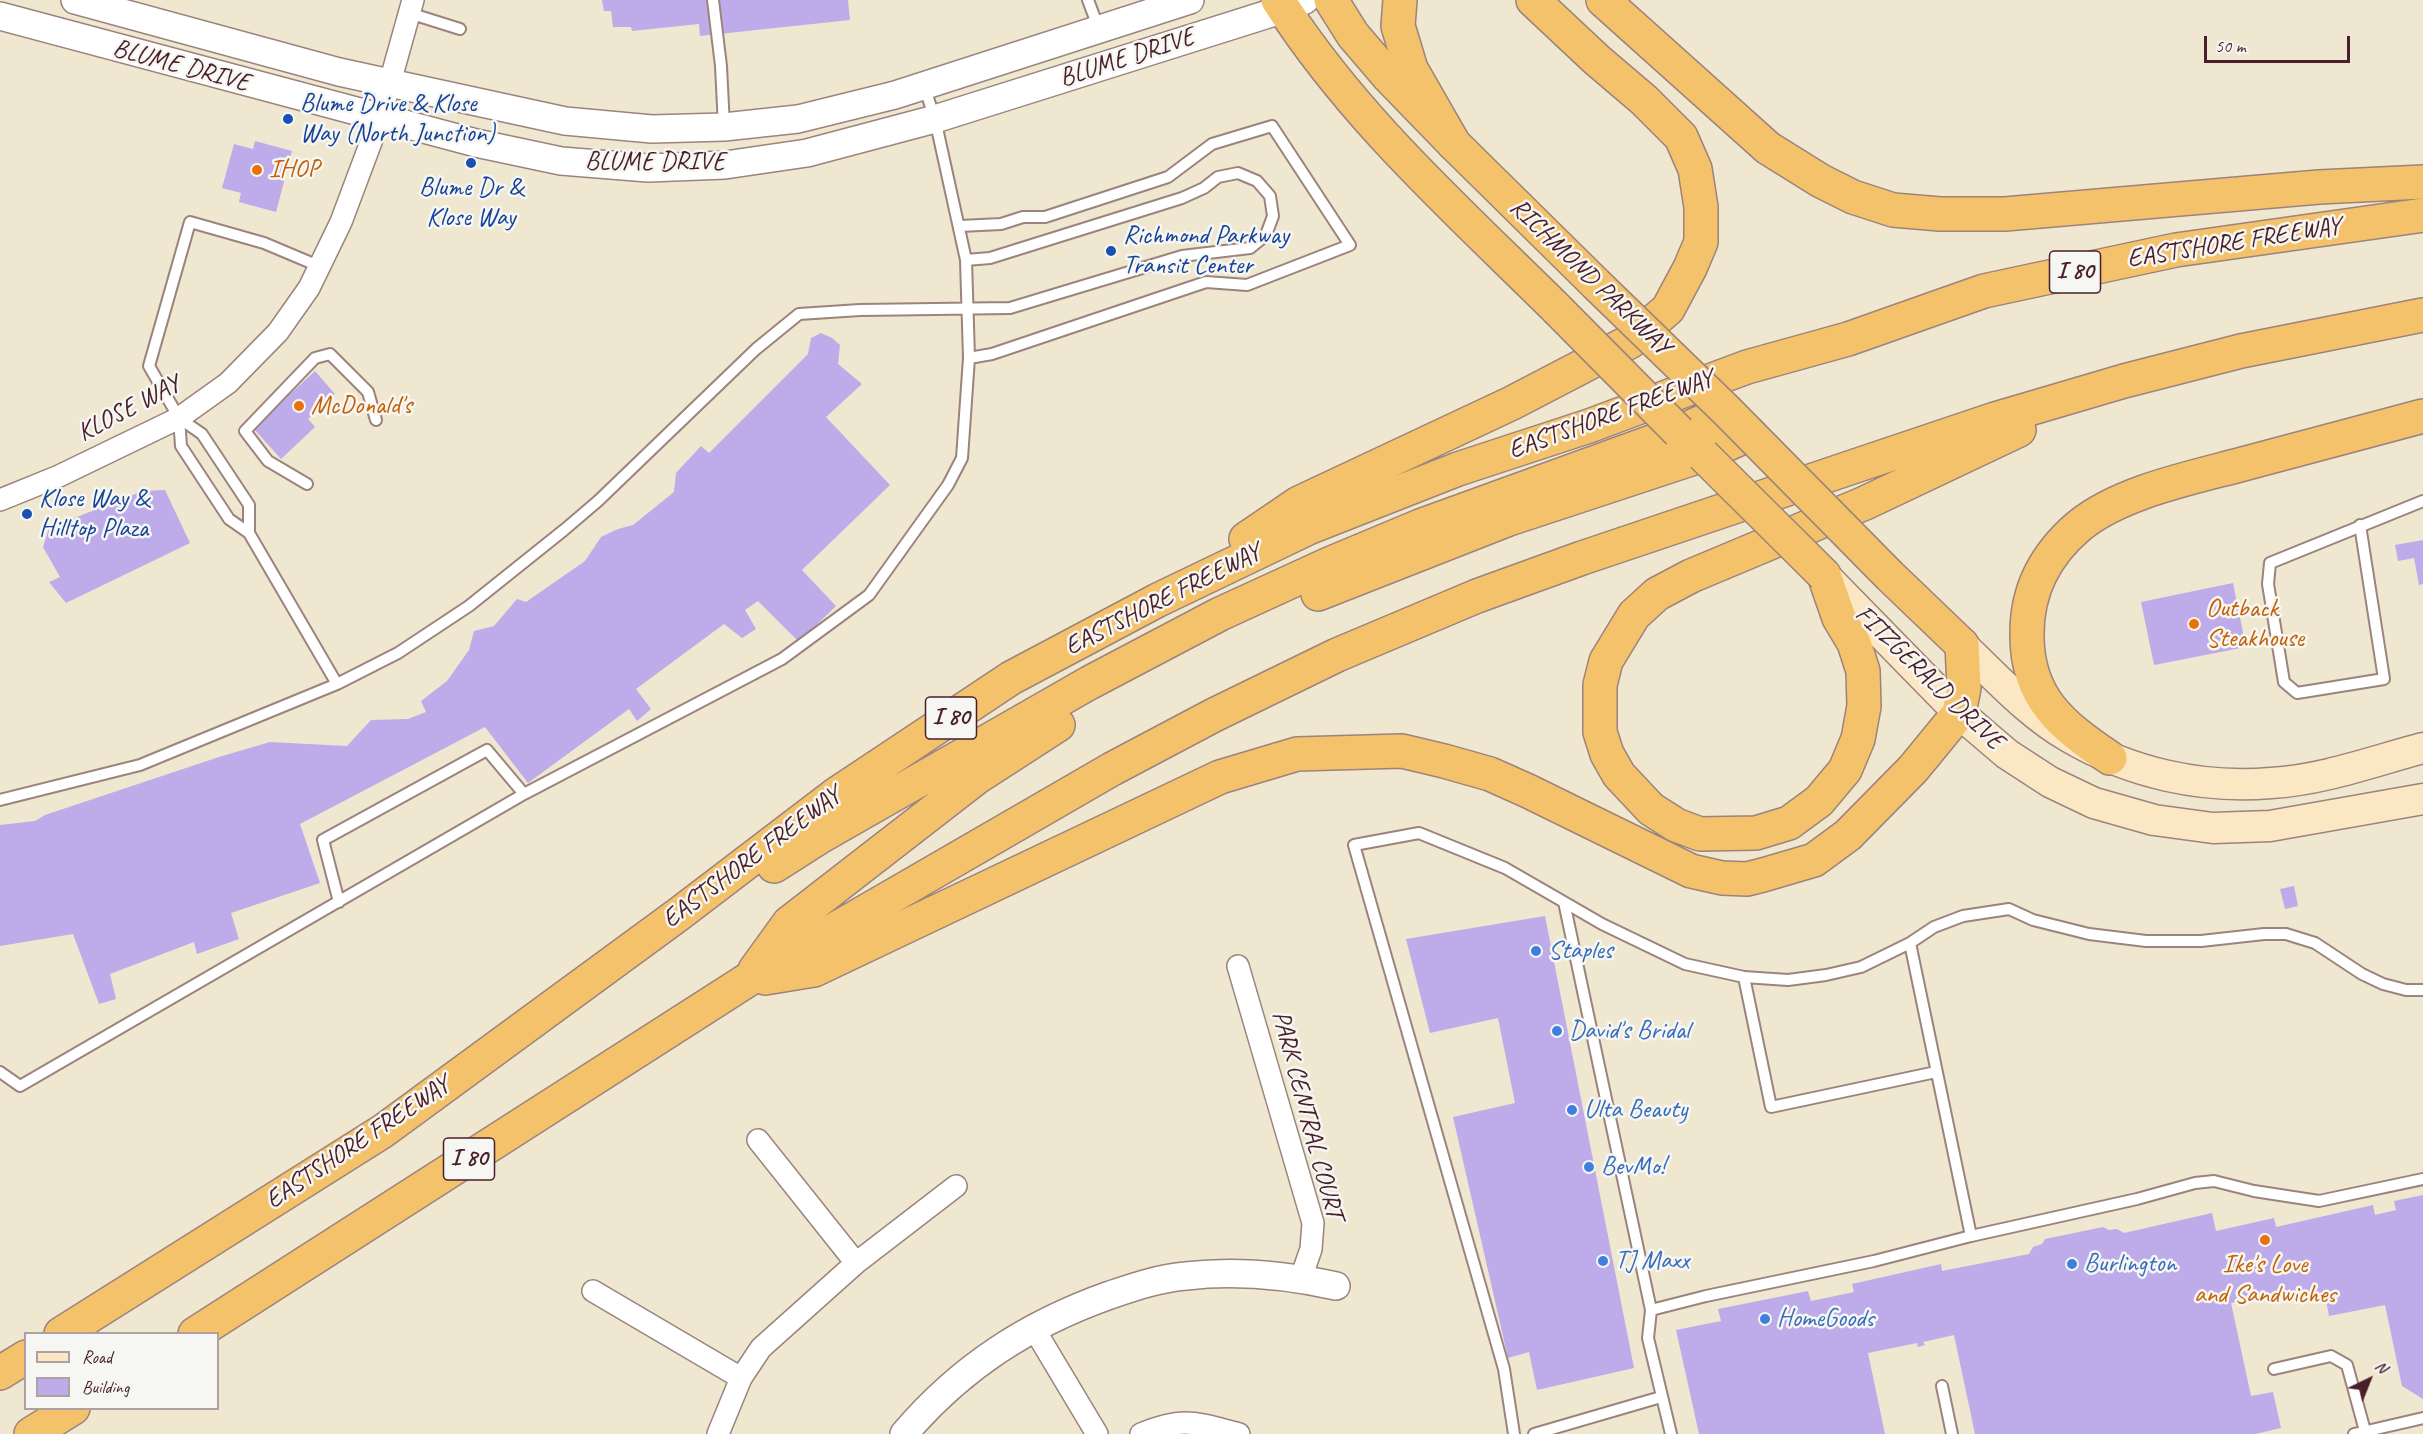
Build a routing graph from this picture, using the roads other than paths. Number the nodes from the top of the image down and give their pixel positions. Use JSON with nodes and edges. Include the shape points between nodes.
{"nodes":[{"id":1,"x":75,"y":0,"type":"edge"},
{"id":2,"x":713,"y":0,"type":"edge"},
{"id":3,"x":1088,"y":0,"type":"edge"},
{"id":4,"x":1190,"y":0,"type":"edge"},
{"id":5,"x":1331,"y":0,"type":"edge"},
{"id":6,"x":1400,"y":0,"type":"edge"},
{"id":7,"x":1533,"y":0,"type":"edge"},
{"id":8,"x":1603,"y":0,"type":"edge"},
{"id":9,"x":1289,"y":3,"type":"edge"},
{"id":10,"x":411,"y":7,"type":"edge"},
{"id":11,"x":0,"y":16,"type":"edge"},
{"id":12,"x":460,"y":29,"type":"dead end"},
{"id":13,"x":1099,"y":29,"type":"junction"},
{"id":14,"x":390,"y":82,"type":"junction"},
{"id":15,"x":924,"y":86,"type":"junction"},
{"id":16,"x":380,"y":118,"type":"junction"},
{"id":17,"x":935,"y":120,"type":"junction"},
{"id":18,"x":724,"y":127,"type":"junction"},
{"id":19,"x":1454,"y":144,"type":"junction"},
{"id":20,"x":2423,"y":182,"type":"edge"},
{"id":21,"x":2423,"y":215,"type":"edge"},
{"id":22,"x":960,"y":226,"type":"junction"},
{"id":23,"x":966,"y":260,"type":"junction"},
{"id":24,"x":321,"y":267,"type":"junction"},
{"id":25,"x":969,"y":308,"type":"junction"},
{"id":26,"x":2423,"y":315,"type":"edge"},
{"id":27,"x":969,"y":358,"type":"junction"},
{"id":28,"x":2124,"y":381,"type":"junction"},
{"id":29,"x":1727,"y":411,"type":"junction"},
{"id":30,"x":2423,"y":416,"type":"edge"},
{"id":31,"x":179,"y":418,"type":"junction"},
{"id":32,"x":376,"y":420,"type":"dead end"},
{"id":33,"x":1679,"y":432,"type":"junction"},
{"id":34,"x":1750,"y":434,"type":"junction"},
{"id":35,"x":1703,"y":455,"type":"junction"},
{"id":36,"x":307,"y":484,"type":"dead end"},
{"id":37,"x":0,"y":500,"type":"edge"},
{"id":38,"x":2423,"y":501,"type":"edge"},
{"id":39,"x":1503,"y":508,"type":"junction"},
{"id":40,"x":2360,"y":525,"type":"junction"},
{"id":41,"x":249,"y":533,"type":"junction"},
{"id":42,"x":1824,"y":575,"type":"junction"},
{"id":43,"x":1158,"y":600,"type":"junction"},
{"id":44,"x":1962,"y":645,"type":"junction"},
{"id":45,"x":337,"y":684,"type":"junction"},
{"id":46,"x":1959,"y":713,"type":"junction"},
{"id":47,"x":2423,"y":748,"type":"edge"},
{"id":48,"x":2110,"y":758,"type":"junction"},
{"id":49,"x":524,"y":794,"type":"junction"},
{"id":50,"x":2423,"y":799,"type":"edge"},
{"id":51,"x":0,"y":800,"type":"edge"},
{"id":52,"x":339,"y":902,"type":"junction"},
{"id":53,"x":1564,"y":902,"type":"junction"},
{"id":54,"x":1910,"y":943,"type":"junction"},
{"id":55,"x":1238,"y":966,"type":"dead end"},
{"id":56,"x":1744,"y":977,"type":"junction"},
{"id":57,"x":746,"y":981,"type":"junction"},
{"id":58,"x":2423,"y":990,"type":"edge"},
{"id":59,"x":0,"y":1072,"type":"edge"},
{"id":60,"x":1936,"y":1072,"type":"junction"},
{"id":61,"x":382,"y":1131,"type":"junction"},
{"id":62,"x":758,"y":1140,"type":"dead end"},
{"id":63,"x":2423,"y":1179,"type":"edge"},
{"id":64,"x":956,"y":1186,"type":"dead end"},
{"id":65,"x":1971,"y":1236,"type":"junction"},
{"id":66,"x":856,"y":1263,"type":"junction"},
{"id":67,"x":1301,"y":1278,"type":"junction"},
{"id":68,"x":1335,"y":1286,"type":"dead end"},
{"id":69,"x":593,"y":1291,"type":"dead end"},
{"id":70,"x":1651,"y":1310,"type":"junction"},
{"id":71,"x":1033,"y":1327,"type":"junction"},
{"id":72,"x":65,"y":1332,"type":"edge"},
{"id":73,"x":198,"y":1332,"type":"edge"},
{"id":74,"x":24,"y":1358,"type":"edge"},
{"id":75,"x":2274,"y":1369,"type":"dead end"},
{"id":76,"x":0,"y":1373,"type":"edge"},
{"id":77,"x":741,"y":1378,"type":"junction"},
{"id":78,"x":1942,"y":1386,"type":"dead end"},
{"id":79,"x":1661,"y":1397,"type":"junction"},
{"id":80,"x":70,"y":1410,"type":"edge"},
{"id":81,"x":2423,"y":1418,"type":"edge"},
{"id":82,"x":2360,"y":1433,"type":"edge"},
{"id":83,"x":31,"y":1434,"type":"edge"},
{"id":84,"x":718,"y":1434,"type":"edge"},
{"id":85,"x":904,"y":1434,"type":"edge"},
{"id":86,"x":1097,"y":1434,"type":"edge"},
{"id":87,"x":1141,"y":1434,"type":"edge"},
{"id":88,"x":1239,"y":1434,"type":"edge"},
{"id":89,"x":1514,"y":1434,"type":"edge"},
{"id":90,"x":1534,"y":1434,"type":"edge"},
{"id":91,"x":1671,"y":1434,"type":"edge"},
{"id":92,"x":1952,"y":1434,"type":"edge"}],
"edges":[{"from":1,"to":14,"type":"street","name":"BLUME DRIVE","via":[[339,72]]},
{"from":2,"to":18,"type":"lane"},
{"from":3,"to":13,"type":"lane"},
{"from":4,"to":13,"type":"street","name":"BLUME DRIVE"},
{"from":5,"to":19,"type":"highway","name":"RICHMOND PARKWAY","via":[[1353,35]]},
{"from":6,"to":19,"type":"highway","via":[[1398,26],[1411,69]]},
{"from":7,"to":43,"type":"highway","via":[[1681,137],[1695,169],[1701,242],[1668,309],[1631,341],[1512,403],[1299,503]]},
{"from":8,"to":20,"type":"highway","via":[[1768,148],[1853,197],[1893,210],[2005,214]]},
{"from":9,"to":17,"type":"street","name":"BLUME DRIVE"},
{"from":9,"to":33,"type":"highway","name":"RICHMOND PARKWAY","bridge":true,"via":[[1319,61],[1357,107]]},
{"from":10,"to":12,"type":"lane"},
{"from":10,"to":14,"type":"street","name":"KLOSE WAY"},
{"from":11,"to":16,"type":"street","name":"BLUME DRIVE"},
{"from":13,"to":15,"type":"street","name":"BLUME DRIVE"},
{"from":14,"to":16,"type":"street","name":"KLOSE WAY"},
{"from":14,"to":18,"type":"street","name":"BLUME DRIVE","via":[[565,122],[652,129]]},
{"from":15,"to":17,"type":"lane"},
{"from":15,"to":18,"type":"street","name":"BLUME DRIVE","via":[[798,118]]},
{"from":16,"to":17,"type":"street","name":"BLUME DRIVE","via":[[561,161],[648,168],[725,165],[807,153]]},
{"from":16,"to":24,"type":"street","name":"KLOSE WAY"},
{"from":17,"to":22,"type":"lane"},
{"from":19,"to":29,"type":"highway","name":"RICHMOND PARKWAY","bridge":true},
{"from":21,"to":43,"type":"highway","name":"EASTSHORE FREEWAY","number":"I 80","via":[[2176,250],[1984,291],[1848,339],[1747,367],[1589,426],[1458,469],[1308,528]]},
{"from":22,"to":23,"type":"lane"},
{"from":22,"to":27,"type":"lane","via":[[1045,217],[1168,177],[1212,144],[1272,126],[1350,245],[1247,285],[1206,282],[992,354]]},
{"from":23,"to":25,"type":"lane"},
{"from":23,"to":25,"type":"lane","via":[[990,258],[1182,198],[1218,177],[1238,173],[1257,181],[1270,196],[1274,216],[1266,235],[1250,248],[1182,256],[1010,308]]},
{"from":24,"to":31,"type":"street","name":"KLOSE WAY","via":[[278,332],[228,382]]},
{"from":24,"to":31,"type":"lane","via":[[264,243],[190,222],[149,366]]},
{"from":25,"to":27,"type":"lane"},
{"from":25,"to":45,"type":"lane","via":[[799,314],[756,349],[564,530],[444,624]]},
{"from":26,"to":28,"type":"highway","number":"I 80","via":[[2241,351]]},
{"from":27,"to":49,"type":"lane","via":[[962,458],[948,485],[869,595],[782,659]]},
{"from":28,"to":42,"type":"highway","via":[[1657,594],[1635,615],[1606,662],[1599,707],[1600,732],[1608,754],[1619,775],[1651,809],[1700,834],[1756,833],[1789,824],[1820,801],[1845,770],[1858,739],[1864,706],[1863,671]]},
{"from":28,"to":57,"type":"highway","number":"I 80","via":[[1995,419],[1582,558],[1477,596],[1337,655],[1112,770]]},
{"from":29,"to":33,"type":"highway"},
{"from":29,"to":34,"type":"highway","name":"RICHMOND PARKWAY","bridge":true},
{"from":30,"to":48,"type":"highway","via":[[2161,486],[2104,509],[2079,526],[2055,550],[2039,574],[2029,602],[2027,647],[2033,676],[2043,701],[2075,734]]},
{"from":31,"to":37,"type":"street","name":"KLOSE WAY"},
{"from":31,"to":41,"type":"lane","via":[[181,446],[229,519]]},
{"from":31,"to":41,"type":"lane","via":[[202,434],[249,505]]},
{"from":32,"to":36,"type":"lane","via":[[368,392],[330,354],[315,358],[245,431],[267,461]]},
{"from":33,"to":35,"type":"highway","name":"RICHMOND PARKWAY"},
{"from":33,"to":39,"type":"highway"},
{"from":34,"to":35,"type":"highway"},
{"from":34,"to":44,"type":"highway","name":"RICHMOND PARKWAY","bridge":true},
{"from":35,"to":39,"type":"highway"},
{"from":35,"to":42,"type":"highway","name":"RICHMOND PARKWAY","bridge":true},
{"from":38,"to":40,"type":"lane"},
{"from":39,"to":57,"type":"highway","via":[[1236,631],[1042,734],[976,778],[789,923]]},
{"from":39,"to":61,"type":"highway","via":[[1329,564],[1220,614],[1089,683],[818,838]]},
{"from":40,"to":40,"type":"lane","via":[[2270,563],[2268,584],[2284,682],[2297,693],[2385,680]]},
{"from":41,"to":45,"type":"lane"},
{"from":42,"to":46,"type":"main road","name":"FITZGERALD DRIVE"},
{"from":43,"to":61,"type":"highway","name":"EASTSHORE FREEWAY","number":"I 80","via":[[1011,678],[835,795]]},
{"from":44,"to":46,"type":"highway","via":[[1964,688]]},
{"from":44,"to":48,"type":"main road","name":"FITZGERALD DRIVE","via":[[2034,712],[2068,737]]},
{"from":45,"to":51,"type":"lane","via":[[140,765]]},
{"from":46,"to":50,"type":"main road","name":"FITZGERALD DRIVE","via":[[2007,754],[2050,782],[2094,803],[2154,820],[2213,828],[2270,826]]},
{"from":46,"to":57,"type":"highway","via":[[1848,835],[1814,860],[1747,879],[1691,872],[1528,791],[1490,774],[1444,761],[1402,752],[1297,754],[1220,777],[814,970]]},
{"from":47,"to":48,"type":"main road","name":"FITZGERALD DRIVE","via":[[2329,774],[2273,783],[2210,784]]},
{"from":49,"to":52,"type":"lane"},
{"from":49,"to":52,"type":"lane","via":[[487,750],[323,840]]},
{"from":52,"to":59,"type":"lane","via":[[20,1086]]},
{"from":53,"to":56,"type":"lane","via":[[1685,964]]},
{"from":53,"to":70,"type":"lane"},
{"from":53,"to":89,"type":"lane","via":[[1505,868],[1419,834],[1354,845],[1504,1369]]},
{"from":54,"to":56,"type":"lane","via":[[1861,967],[1826,975],[1788,980]]},
{"from":54,"to":58,"type":"lane","via":[[1934,927],[1963,916],[2009,909],[2033,920],[2089,934],[2146,940],[2201,941],[2286,934],[2315,943],[2383,984]]},
{"from":54,"to":60,"type":"lane"},
{"from":55,"to":67,"type":"street","name":"PARK CENTRAL COURT","via":[[1313,1224],[1311,1249]]},
{"from":56,"to":60,"type":"lane","via":[[1772,1107]]},
{"from":57,"to":73,"type":"highway","number":"I 80"},
{"from":60,"to":65,"type":"lane"},
{"from":61,"to":72,"type":"highway","name":"EASTSHORE FREEWAY","number":"I 80"},
{"from":62,"to":66,"type":"street"},
{"from":63,"to":65,"type":"lane","via":[[2319,1201],[2214,1181],[2195,1183]]},
{"from":64,"to":66,"type":"street"},
{"from":65,"to":70,"type":"lane"},
{"from":66,"to":77,"type":"street","via":[[761,1348]]},
{"from":67,"to":68,"type":"street"},
{"from":67,"to":71,"type":"street","via":[[1234,1273],[1183,1276],[1123,1290]]},
{"from":69,"to":77,"type":"street"},
{"from":70,"to":79,"type":"lane","via":[[1648,1338]]},
{"from":71,"to":85,"type":"street","via":[[947,1387]]},
{"from":71,"to":86,"type":"street"},
{"from":74,"to":76,"type":"highway"},
{"from":75,"to":82,"type":"lane","via":[[2331,1356],[2347,1365]]},
{"from":77,"to":84,"type":"street"},
{"from":78,"to":92,"type":"lane"},
{"from":79,"to":90,"type":"lane"},
{"from":79,"to":91,"type":"lane"},
{"from":80,"to":83,"type":"highway"},
{"from":81,"to":82,"type":"lane"},
{"from":87,"to":88,"type":"street","via":[[1182,1422]]}]}
